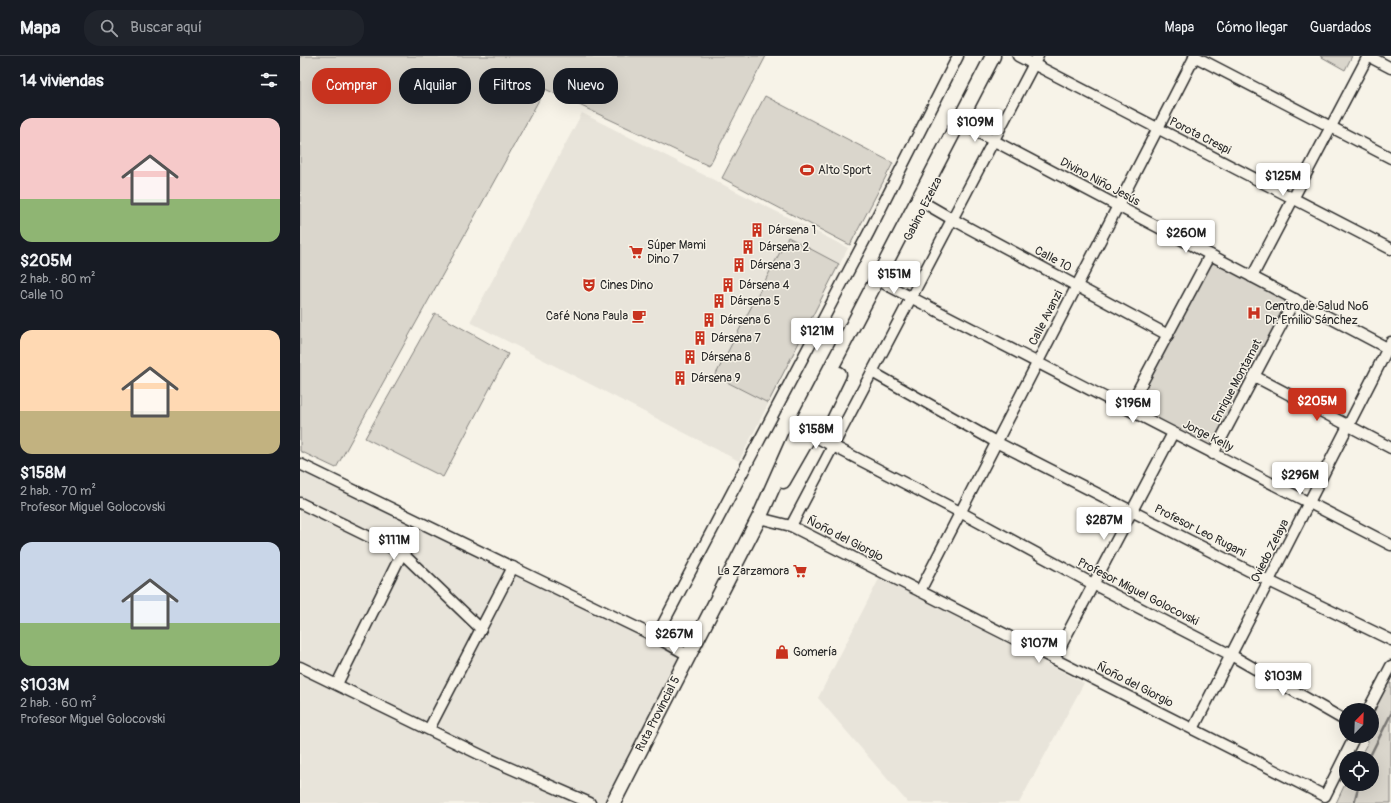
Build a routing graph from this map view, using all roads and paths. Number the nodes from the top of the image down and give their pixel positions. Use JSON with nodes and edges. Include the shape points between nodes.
{"nodes":[{"id":1,"x":958,"y":56,"type":"edge"},
{"id":2,"x":993,"y":56,"type":"edge"},
{"id":3,"x":1003,"y":56,"type":"edge"},
{"id":4,"x":1018,"y":56,"type":"edge"},
{"id":5,"x":1195,"y":56,"type":"edge"},
{"id":6,"x":1368,"y":56,"type":"edge"},
{"id":7,"x":1036,"y":60,"type":"edge"},
{"id":8,"x":1391,"y":68,"type":"edge"},
{"id":9,"x":966,"y":126,"type":"junction"},
{"id":10,"x":1158,"y":128,"type":"junction"},
{"id":11,"x":1332,"y":128,"type":"junction"},
{"id":12,"x":994,"y":140,"type":"junction"},
{"id":13,"x":1391,"y":158,"type":"edge"},
{"id":14,"x":1294,"y":199,"type":"junction"},
{"id":15,"x":926,"y":204,"type":"junction"},
{"id":16,"x":1118,"y":206,"type":"junction"},
{"id":17,"x":952,"y":219,"type":"junction"},
{"id":18,"x":1391,"y":249,"type":"edge"},
{"id":19,"x":1210,"y":255,"type":"junction"},
{"id":20,"x":1252,"y":277,"type":"junction"},
{"id":21,"x":885,"y":284,"type":"junction"},
{"id":22,"x":1077,"y":286,"type":"junction"},
{"id":23,"x":911,"y":298,"type":"junction"},
{"id":24,"x":1295,"y":299,"type":"junction"},
{"id":25,"x":1168,"y":335,"type":"junction"},
{"id":26,"x":1390,"y":347,"type":"edge"},
{"id":27,"x":1037,"y":363,"type":"junction"},
{"id":28,"x":872,"y":372,"type":"junction"},
{"id":29,"x":1254,"y":376,"type":"junction"},
{"id":30,"x":1128,"y":409,"type":"junction"},
{"id":31,"x":1348,"y":426,"type":"junction"},
{"id":32,"x":1173,"y":433,"type":"junction"},
{"id":33,"x":810,"y":434,"type":"junction"},
{"id":34,"x":996,"y":442,"type":"junction"},
{"id":35,"x":833,"y":447,"type":"junction"},
{"id":36,"x":1391,"y":448,"type":"edge"},
{"id":37,"x":1213,"y":454,"type":"junction"},
{"id":38,"x":300,"y":464,"type":"edge"},
{"id":39,"x":300,"y":503,"type":"edge"},
{"id":40,"x":1309,"y":503,"type":"junction"},
{"id":41,"x":1132,"y":510,"type":"junction"},
{"id":42,"x":960,"y":512,"type":"junction"},
{"id":43,"x":759,"y":518,"type":"junction"},
{"id":44,"x":791,"y":526,"type":"junction"},
{"id":45,"x":1391,"y":545,"type":"edge"},
{"id":46,"x":402,"y":553,"type":"junction"},
{"id":47,"x":513,"y":567,"type":"junction"},
{"id":48,"x":1269,"y":581,"type":"junction"},
{"id":49,"x":1093,"y":584,"type":"junction"},
{"id":50,"x":920,"y":591,"type":"junction"},
{"id":51,"x":481,"y":629,"type":"junction"},
{"id":52,"x":656,"y":637,"type":"junction"},
{"id":53,"x":1391,"y":640,"type":"edge"},
{"id":54,"x":688,"y":655,"type":"junction"},
{"id":55,"x":1231,"y":655,"type":"junction"},
{"id":56,"x":1054,"y":659,"type":"junction"},
{"id":57,"x":1391,"y":666,"type":"edge"},
{"id":58,"x":300,"y":667,"type":"edge"},
{"id":59,"x":336,"y":684,"type":"junction"},
{"id":60,"x":1372,"y":703,"type":"edge"},
{"id":61,"x":1339,"y":717,"type":"edge"},
{"id":62,"x":429,"y":729,"type":"junction"},
{"id":63,"x":1193,"y":729,"type":"junction"},
{"id":64,"x":1352,"y":743,"type":"edge"},
{"id":65,"x":548,"y":785,"type":"junction"},
{"id":66,"x":583,"y":803,"type":"edge"},
{"id":67,"x":590,"y":803,"type":"edge"},
{"id":68,"x":613,"y":803,"type":"edge"}],
"edges":[{"from":1,"to":52,"type":"street","via":[[869,232]]},
{"from":2,"to":43,"type":"main road","name":"Gabino Ezeiza","via":[[794,439]]},
{"from":3,"to":9,"type":"main road","name":"Gabino Ezeiza"},
{"from":4,"to":7,"type":"street","name":"Porota Crespi"},
{"from":5,"to":10,"type":"street","name":"Calle Avanzi"},
{"from":5,"to":11,"type":"street"},
{"from":6,"to":8,"type":"street"},
{"from":6,"to":11,"type":"street"},
{"from":7,"to":10,"type":"street","name":"Porota Crespi"},
{"from":7,"to":12,"type":"street"},
{"from":9,"to":12,"type":"street","name":"Divino Niño Jesús"},
{"from":9,"to":15,"type":"main road","name":"Gabino Ezeiza"},
{"from":10,"to":14,"type":"street","name":"Porota Crespi"},
{"from":10,"to":16,"type":"street","name":"Calle Avanzi"},
{"from":11,"to":13,"type":"street"},
{"from":11,"to":14,"type":"street"},
{"from":12,"to":16,"type":"street","name":"Divino Niño Jesús"},
{"from":12,"to":17,"type":"street"},
{"from":14,"to":18,"type":"street","name":"Porota Crespi"},
{"from":14,"to":20,"type":"street"},
{"from":15,"to":17,"type":"street","name":"Calle 10"},
{"from":15,"to":21,"type":"main road","name":"Gabino Ezeiza"},
{"from":16,"to":19,"type":"street","name":"Divino Niño Jesús"},
{"from":16,"to":22,"type":"street","name":"Calle Avanzi"},
{"from":17,"to":22,"type":"street","name":"Calle 10"},
{"from":17,"to":23,"type":"street"},
{"from":19,"to":20,"type":"street","name":"Divino Niño Jesús"},
{"from":19,"to":25,"type":"street"},
{"from":20,"to":24,"type":"street","name":"Divino Niño Jesús"},
{"from":21,"to":23,"type":"street","name":"Jorge Kelly"},
{"from":21,"to":33,"type":"main road","name":"Gabino Ezeiza"},
{"from":22,"to":25,"type":"street","name":"Calle 10"},
{"from":22,"to":27,"type":"street","name":"Calle Avanzi"},
{"from":23,"to":27,"type":"street","name":"Jorge Kelly"},
{"from":23,"to":28,"type":"street"},
{"from":24,"to":26,"type":"street","name":"Divino Niño Jesús"},
{"from":24,"to":29,"type":"street","name":"Enrique Montamat"},
{"from":25,"to":30,"type":"street"},
{"from":26,"to":31,"type":"street","name":"Oviedo Zelaya"},
{"from":27,"to":30,"type":"street","name":"Jorge Kelly"},
{"from":27,"to":34,"type":"street","name":"Calle Avanzi"},
{"from":28,"to":34,"type":"street","name":"Profesor Leo Rugani"},
{"from":28,"to":35,"type":"street"},
{"from":29,"to":31,"type":"street"},
{"from":29,"to":37,"type":"street","name":"Enrique Montamat"},
{"from":30,"to":32,"type":"street","name":"Jorge Kelly"},
{"from":31,"to":36,"type":"street"},
{"from":31,"to":40,"type":"street","name":"Oviedo Zelaya"},
{"from":32,"to":37,"type":"street","name":"Jorge Kelly"},
{"from":32,"to":41,"type":"street"},
{"from":33,"to":35,"type":"street","name":"Profesor Miguel Golocovski"},
{"from":33,"to":43,"type":"main road","name":"Gabino Ezeiza"},
{"from":34,"to":41,"type":"street","name":"Profesor Leo Rugani"},
{"from":34,"to":42,"type":"street","name":"Calle Avanzi"},
{"from":35,"to":42,"type":"street","name":"Profesor Miguel Golocovski"},
{"from":35,"to":44,"type":"street"},
{"from":37,"to":40,"type":"street","name":"Jorge Kelly"},
{"from":38,"to":47,"type":"street"},
{"from":39,"to":46,"type":"street"},
{"from":40,"to":45,"type":"street","name":"Jorge Kelly"},
{"from":40,"to":48,"type":"street","name":"Oviedo Zelaya"},
{"from":41,"to":48,"type":"street","name":"Profesor Leo Rugani"},
{"from":41,"to":49,"type":"street"},
{"from":42,"to":49,"type":"street","name":"Profesor Miguel Golocovski"},
{"from":42,"to":50,"type":"street","name":"Calle Avanzi"},
{"from":43,"to":44,"type":"street","name":"Ñoño del Giorgio"},
{"from":43,"to":54,"type":"main road","name":"Ruta Provincial 5"},
{"from":44,"to":50,"type":"street","name":"Ñoño del Giorgio"},
{"from":46,"to":51,"type":"street"},
{"from":46,"to":59,"type":"street"},
{"from":47,"to":51,"type":"street"},
{"from":47,"to":52,"type":"street"},
{"from":48,"to":53,"type":"street","name":"Profesor Leo Rugani"},
{"from":48,"to":55,"type":"street","name":"Oviedo Zelaya"},
{"from":49,"to":55,"type":"street","name":"Profesor Miguel Golocovski"},
{"from":49,"to":56,"type":"street"},
{"from":50,"to":56,"type":"street","name":"Ñoño del Giorgio"},
{"from":51,"to":62,"type":"street"},
{"from":52,"to":54,"type":"street"},
{"from":54,"to":68,"type":"main road","name":"Ruta Provincial 5"},
{"from":55,"to":61,"type":"street","name":"Profesor Miguel Golocovski"},
{"from":55,"to":63,"type":"street","name":"Oviedo Zelaya"},
{"from":56,"to":63,"type":"street","name":"Ñoño del Giorgio"},
{"from":57,"to":60,"type":"street"},
{"from":58,"to":59,"type":"street"},
{"from":59,"to":62,"type":"street"},
{"from":62,"to":65,"type":"street"},
{"from":63,"to":64,"type":"street","name":"Ñoño del Giorgio","via":[[1325,796]]},
{"from":65,"to":66,"type":"street"},
{"from":65,"to":67,"type":"street"}]}
